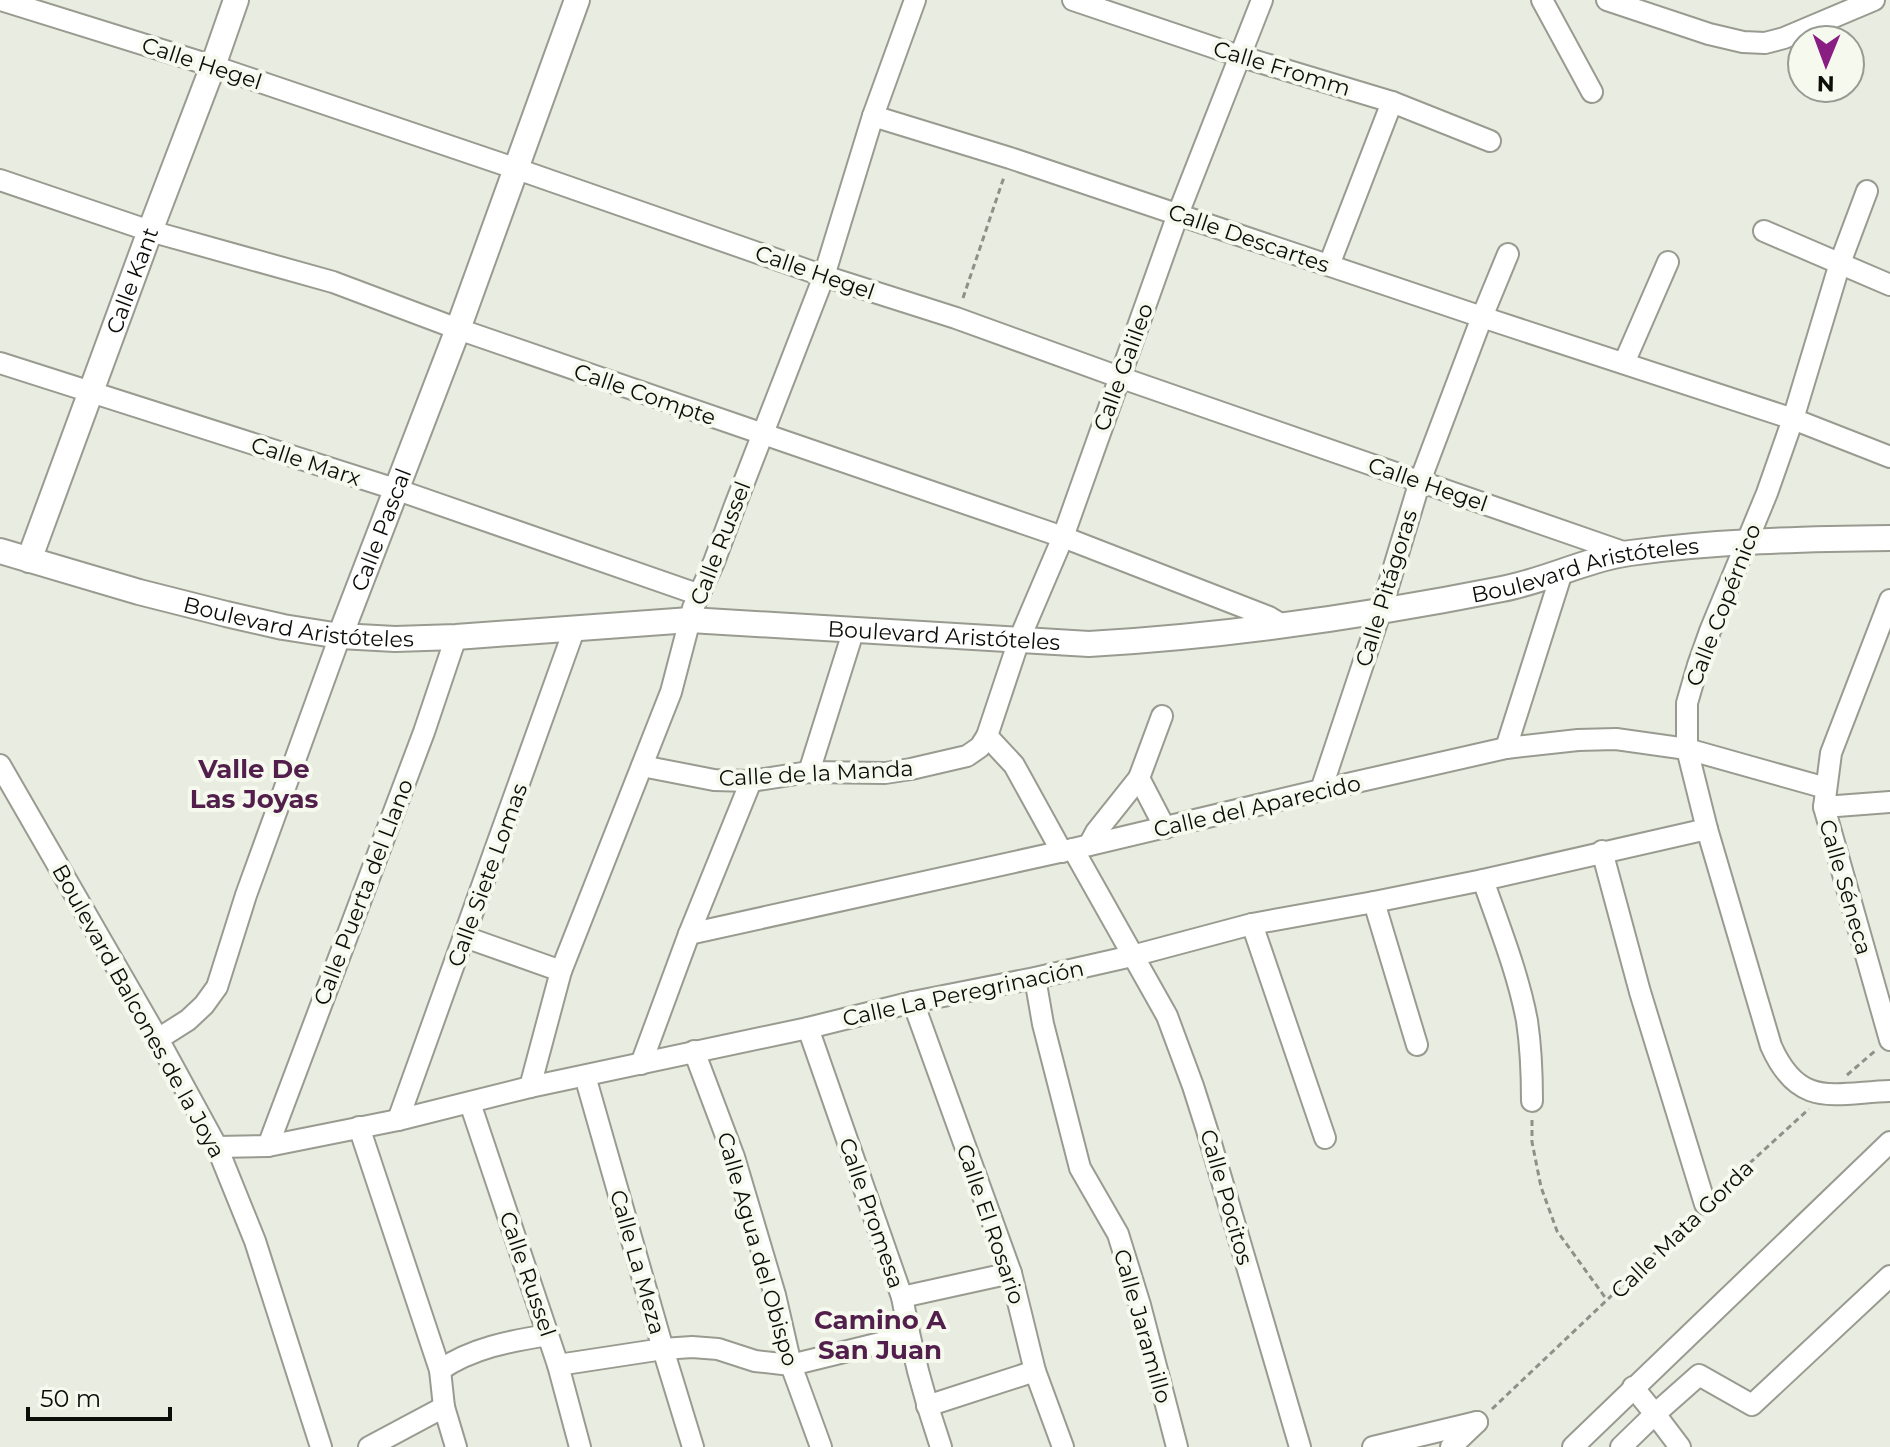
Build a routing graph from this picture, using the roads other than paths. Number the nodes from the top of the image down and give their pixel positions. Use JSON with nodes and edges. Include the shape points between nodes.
{"nodes":[{"id":1,"x":1,"y":0,"type":"edge"},
{"id":2,"x":236,"y":0,"type":"edge"},
{"id":3,"x":577,"y":0,"type":"edge"},
{"id":4,"x":915,"y":0,"type":"edge"},
{"id":5,"x":1073,"y":0,"type":"edge"},
{"id":6,"x":1262,"y":0,"type":"edge"},
{"id":7,"x":1542,"y":0,"type":"edge"},
{"id":8,"x":1607,"y":0,"type":"edge"},
{"id":9,"x":1874,"y":0,"type":"edge"},
{"id":10,"x":1239,"y":56,"type":"junction"},
{"id":11,"x":213,"y":66,"type":"junction"},
{"id":12,"x":1592,"y":92,"type":"dead end"},
{"id":13,"x":1392,"y":102,"type":"junction"},
{"id":14,"x":873,"y":116,"type":"junction"},
{"id":15,"x":1490,"y":141,"type":"dead end"},
{"id":16,"x":517,"y":169,"type":"junction"},
{"id":17,"x":0,"y":180,"type":"edge"},
{"id":18,"x":1867,"y":191,"type":"dead end"},
{"id":19,"x":1178,"y":214,"type":"junction"},
{"id":20,"x":150,"y":231,"type":"junction"},
{"id":21,"x":1764,"y":231,"type":"dead end"},
{"id":22,"x":1508,"y":254,"type":"dead end"},
{"id":23,"x":1668,"y":262,"type":"dead end"},
{"id":24,"x":1840,"y":263,"type":"junction"},
{"id":25,"x":1329,"y":265,"type":"junction"},
{"id":26,"x":824,"y":276,"type":"junction"},
{"id":27,"x":1890,"y":285,"type":"edge"},
{"id":28,"x":1482,"y":317,"type":"junction"},
{"id":29,"x":458,"y":329,"type":"junction"},
{"id":30,"x":0,"y":363,"type":"edge"},
{"id":31,"x":1624,"y":363,"type":"junction"},
{"id":32,"x":1119,"y":377,"type":"junction"},
{"id":33,"x":91,"y":392,"type":"junction"},
{"id":34,"x":1793,"y":419,"type":"junction"},
{"id":35,"x":763,"y":435,"type":"junction"},
{"id":36,"x":1890,"y":457,"type":"edge"},
{"id":37,"x":1420,"y":481,"type":"junction"},
{"id":38,"x":395,"y":489,"type":"junction"},
{"id":39,"x":1063,"y":537,"type":"junction"},
{"id":40,"x":1890,"y":538,"type":"edge"},
{"id":41,"x":1747,"y":541,"type":"junction"},
{"id":42,"x":0,"y":551,"type":"edge"},
{"id":43,"x":1626,"y":553,"type":"junction"},
{"id":44,"x":29,"y":560,"type":"junction"},
{"id":45,"x":1562,"y":572,"type":"junction"},
{"id":46,"x":700,"y":595,"type":"junction"},
{"id":47,"x":1890,"y":600,"type":"edge"},
{"id":48,"x":1381,"y":610,"type":"junction"},
{"id":49,"x":690,"y":620,"type":"junction"},
{"id":50,"x":1284,"y":626,"type":"junction"},
{"id":51,"x":854,"y":629,"type":"junction"},
{"id":52,"x":574,"y":630,"type":"junction"},
{"id":53,"x":340,"y":636,"type":"junction"},
{"id":54,"x":456,"y":637,"type":"junction"},
{"id":55,"x":1019,"y":640,"type":"junction"},
{"id":56,"x":1162,"y":716,"type":"dead end"},
{"id":57,"x":987,"y":736,"type":"junction"},
{"id":58,"x":1506,"y":748,"type":"junction"},
{"id":59,"x":1687,"y":749,"type":"junction"},
{"id":60,"x":0,"y":765,"type":"edge"},
{"id":61,"x":642,"y":766,"type":"junction"},
{"id":62,"x":809,"y":772,"type":"junction"},
{"id":63,"x":1139,"y":778,"type":"junction"},
{"id":64,"x":751,"y":781,"type":"junction"},
{"id":65,"x":1321,"y":790,"type":"junction"},
{"id":66,"x":1825,"y":798,"type":"junction"},
{"id":67,"x":1890,"y":802,"type":"edge"},
{"id":68,"x":1165,"y":828,"type":"junction"},
{"id":69,"x":1707,"y":829,"type":"junction"},
{"id":70,"x":1074,"y":849,"type":"junction"},
{"id":71,"x":1602,"y":851,"type":"junction"},
{"id":72,"x":1483,"y":880,"type":"junction"},
{"id":73,"x":1374,"y":902,"type":"junction"},
{"id":74,"x":1252,"y":924,"type":"junction"},
{"id":75,"x":689,"y":934,"type":"junction"},
{"id":76,"x":465,"y":937,"type":"junction"},
{"id":77,"x":1132,"y":956,"type":"junction"},
{"id":78,"x":561,"y":971,"type":"junction"},
{"id":79,"x":1035,"y":978,"type":"junction"},
{"id":80,"x":913,"y":1002,"type":"junction"},
{"id":81,"x":808,"y":1028,"type":"junction"},
{"id":82,"x":158,"y":1039,"type":"junction"},
{"id":83,"x":1890,"y":1039,"type":"edge"},
{"id":84,"x":1417,"y":1045,"type":"dead end"},
{"id":85,"x":694,"y":1051,"type":"junction"},
{"id":86,"x":641,"y":1064,"type":"junction"},
{"id":87,"x":585,"y":1076,"type":"junction"},
{"id":88,"x":530,"y":1087,"type":"junction"},
{"id":89,"x":1890,"y":1091,"type":"edge"},
{"id":90,"x":1532,"y":1101,"type":"road end"},
{"id":91,"x":470,"y":1103,"type":"junction"},
{"id":92,"x":398,"y":1120,"type":"junction"},
{"id":93,"x":359,"y":1127,"type":"junction"},
{"id":94,"x":1325,"y":1138,"type":"dead end"},
{"id":95,"x":1890,"y":1142,"type":"edge"},
{"id":96,"x":268,"y":1146,"type":"junction"},
{"id":97,"x":217,"y":1147,"type":"junction"},
{"id":98,"x":1705,"y":1204,"type":"road end"},
{"id":99,"x":1011,"y":1273,"type":"junction"},
{"id":100,"x":1890,"y":1276,"type":"edge"},
{"id":101,"x":902,"y":1297,"type":"junction"},
{"id":102,"x":548,"y":1335,"type":"junction"},
{"id":103,"x":909,"y":1336,"type":"junction"},
{"id":104,"x":663,"y":1349,"type":"junction"},
{"id":105,"x":558,"y":1365,"type":"junction"},
{"id":106,"x":791,"y":1365,"type":"junction"},
{"id":107,"x":440,"y":1370,"type":"junction"},
{"id":108,"x":1035,"y":1371,"type":"junction"},
{"id":109,"x":1633,"y":1387,"type":"junction"},
{"id":110,"x":927,"y":1406,"type":"junction"},
{"id":111,"x":444,"y":1407,"type":"junction"},
{"id":112,"x":1655,"y":1414,"type":"junction"},
{"id":113,"x":321,"y":1447,"type":"edge"},
{"id":114,"x":369,"y":1447,"type":"edge"},
{"id":115,"x":456,"y":1447,"type":"edge"},
{"id":116,"x":580,"y":1447,"type":"edge"},
{"id":117,"x":693,"y":1447,"type":"edge"},
{"id":118,"x":821,"y":1447,"type":"edge"},
{"id":119,"x":941,"y":1447,"type":"edge"},
{"id":120,"x":1063,"y":1447,"type":"edge"},
{"id":121,"x":1177,"y":1447,"type":"edge"},
{"id":122,"x":1300,"y":1447,"type":"edge"},
{"id":123,"x":1373,"y":1447,"type":"edge"},
{"id":124,"x":1451,"y":1447,"type":"edge"},
{"id":125,"x":1573,"y":1447,"type":"edge"},
{"id":126,"x":1621,"y":1447,"type":"edge"},
{"id":127,"x":1680,"y":1447,"type":"edge"}],
"edges":[{"from":1,"to":11,"type":"street","name":"Calle Hegel"},
{"from":2,"to":11,"type":"street","name":"Calle Kant"},
{"from":3,"to":16,"type":"street","name":"Calle Pascal"},
{"from":4,"to":14,"type":"street","name":"Calle Russel"},
{"from":5,"to":10,"type":"street","name":"Calle Fromm"},
{"from":6,"to":10,"type":"street","name":"Calle Galileo"},
{"from":7,"to":12,"type":"street"},
{"from":8,"to":9,"type":"street","via":[[1709,34],[1765,43]]},
{"from":10,"to":13,"type":"street","name":"Calle Fromm"},
{"from":10,"to":19,"type":"street","name":"Calle Galileo"},
{"from":11,"to":16,"type":"street","name":"Calle Hegel"},
{"from":11,"to":20,"type":"street","name":"Calle Kant"},
{"from":13,"to":15,"type":"street","name":"Calle Fromm"},
{"from":13,"to":25,"type":"street"},
{"from":14,"to":19,"type":"street","name":"Calle Descartes"},
{"from":14,"to":26,"type":"street","name":"Calle Russel"},
{"from":16,"to":26,"type":"street","name":"Calle Hegel"},
{"from":16,"to":29,"type":"street","name":"Calle Pascal"},
{"from":17,"to":20,"type":"street","name":"Calle Compte"},
{"from":18,"to":24,"type":"street","name":"Calle Copérnico"},
{"from":19,"to":25,"type":"street","name":"Calle Descartes"},
{"from":19,"to":32,"type":"street","name":"Calle Galileo"},
{"from":20,"to":29,"type":"street","name":"Calle Compte","via":[[333,282]]},
{"from":20,"to":33,"type":"street","name":"Calle Kant"},
{"from":21,"to":24,"type":"street"},
{"from":22,"to":28,"type":"street","name":"Calle Pitágoras"},
{"from":23,"to":31,"type":"street"},
{"from":24,"to":27,"type":"street"},
{"from":24,"to":34,"type":"street","name":"Calle Copérnico"},
{"from":25,"to":28,"type":"street","name":"Calle Descartes"},
{"from":26,"to":32,"type":"street","name":"Calle Hegel"},
{"from":26,"to":35,"type":"street","name":"Calle Russel"},
{"from":28,"to":31,"type":"street","name":"Calle Descartes"},
{"from":28,"to":37,"type":"street","name":"Calle Pitágoras"},
{"from":29,"to":35,"type":"street","name":"Calle Compte"},
{"from":29,"to":38,"type":"street","name":"Calle Pascal"},
{"from":30,"to":33,"type":"street","name":"Calle Marx"},
{"from":31,"to":34,"type":"street","name":"Calle Descartes"},
{"from":32,"to":37,"type":"street","name":"Calle Hegel"},
{"from":32,"to":39,"type":"street","name":"Calle Galileo"},
{"from":33,"to":38,"type":"street","name":"Calle Marx"},
{"from":33,"to":44,"type":"street","name":"Calle Kant"},
{"from":34,"to":36,"type":"street","name":"Calle Descartes"},
{"from":34,"to":41,"type":"street","name":"Calle Copérnico"},
{"from":35,"to":39,"type":"street","name":"Calle Compte"},
{"from":35,"to":46,"type":"street","name":"Calle Russel"},
{"from":37,"to":43,"type":"street","name":"Calle Hegel"},
{"from":37,"to":48,"type":"street","name":"Calle Pitágoras"},
{"from":38,"to":46,"type":"street","name":"Calle Marx"},
{"from":38,"to":53,"type":"street","name":"Calle Pascal"},
{"from":39,"to":50,"type":"street","name":"Calle Compte"},
{"from":39,"to":55,"type":"street","name":"Calle Galileo"},
{"from":40,"to":41,"type":"street","name":"Boulevard Aristóteles"},
{"from":41,"to":43,"type":"street","name":"Boulevard Aristóteles"},
{"from":41,"to":59,"type":"street","name":"Calle Copérnico","via":[[1687,703]]},
{"from":42,"to":44,"type":"street","name":"Boulevard Aristóteles"},
{"from":43,"to":45,"type":"street","name":"Boulevard Aristóteles"},
{"from":44,"to":53,"type":"street","name":"Boulevard Aristóteles","via":[[226,614]]},
{"from":45,"to":48,"type":"street","name":"Boulevard Aristóteles","via":[[1513,587]]},
{"from":45,"to":58,"type":"street"},
{"from":46,"to":49,"type":"street","name":"Calle Russel"},
{"from":47,"to":66,"type":"street","name":"Calle Séneca","via":[[1831,753]]},
{"from":48,"to":50,"type":"street","name":"Boulevard Aristóteles"},
{"from":48,"to":65,"type":"street","name":"Calle Pitágoras"},
{"from":49,"to":51,"type":"street","name":"Boulevard Aristóteles"},
{"from":49,"to":52,"type":"street","name":"Boulevard Aristóteles"},
{"from":49,"to":61,"type":"street","name":"Calle Russel","via":[[671,692]]},
{"from":50,"to":55,"type":"street","name":"Boulevard Aristóteles","via":[[1089,644]]},
{"from":51,"to":55,"type":"street","name":"Boulevard Aristóteles"},
{"from":51,"to":62,"type":"street"},
{"from":52,"to":54,"type":"street","name":"Boulevard Aristóteles"},
{"from":52,"to":76,"type":"street","name":"Calle Siete Lomas"},
{"from":53,"to":54,"type":"street","name":"Boulevard Aristóteles"},
{"from":53,"to":82,"type":"street","name":"Calle Pascal","via":[[217,987],[188,1020]]},
{"from":54,"to":96,"type":"street","name":"Calle Puerta del Llano"},
{"from":55,"to":57,"type":"street","name":"Calle Galileo"},
{"from":56,"to":63,"type":"street"},
{"from":57,"to":62,"type":"street","name":"Calle de la Manda","via":[[967,756],[911,769]]},
{"from":57,"to":70,"type":"street"},
{"from":58,"to":59,"type":"street","name":"Calle del Aparecido","via":[[1616,739]]},
{"from":58,"to":65,"type":"street","name":"Calle del Aparecido"},
{"from":59,"to":66,"type":"street","name":"Calle del Aparecido"},
{"from":59,"to":69,"type":"street","name":"Calle Copérnico"},
{"from":60,"to":82,"type":"street","name":"Boulevard Balcones de la Joya"},
{"from":61,"to":64,"type":"street","name":"Calle de la Manda","via":[[714,780]]},
{"from":61,"to":78,"type":"street","name":"Calle Russel"},
{"from":62,"to":64,"type":"street","name":"Calle de la Manda"},
{"from":63,"to":68,"type":"street"},
{"from":63,"to":70,"type":"street","via":[[1096,832]]},
{"from":64,"to":75,"type":"street"},
{"from":65,"to":68,"type":"street","name":"Calle del Aparecido"},
{"from":66,"to":67,"type":"street"},
{"from":66,"to":83,"type":"street","name":"Calle Séneca"},
{"from":68,"to":70,"type":"street","name":"Calle del Aparecido"},
{"from":69,"to":71,"type":"street","name":"Calle La Peregrinación"},
{"from":69,"to":89,"type":"street","name":"Calle Copérnico","via":[[1780,1066],[1794,1082],[1823,1095]]},
{"from":70,"to":75,"type":"street","name":"Calle del Aparecido"},
{"from":70,"to":77,"type":"street"},
{"from":71,"to":72,"type":"street","name":"Calle La Peregrinación"},
{"from":71,"to":98,"type":"street"},
{"from":72,"to":73,"type":"street","name":"Calle La Peregrinación"},
{"from":72,"to":90,"type":"street","via":[[1526,1019]]},
{"from":73,"to":74,"type":"street","name":"Calle La Peregrinación"},
{"from":73,"to":84,"type":"street"},
{"from":74,"to":77,"type":"street","name":"Calle La Peregrinación"},
{"from":74,"to":94,"type":"street"},
{"from":75,"to":86,"type":"street"},
{"from":76,"to":78,"type":"street"},
{"from":76,"to":92,"type":"street","name":"Calle Siete Lomas"},
{"from":77,"to":79,"type":"street","name":"Calle La Peregrinación"},
{"from":77,"to":122,"type":"street","name":"Calle Pocitos","via":[[1167,1016],[1193,1086]]},
{"from":78,"to":88,"type":"street","name":"Calle Russel"},
{"from":79,"to":80,"type":"street","name":"Calle La Peregrinación"},
{"from":79,"to":121,"type":"street","name":"Calle Jaramillo","via":[[1080,1168],[1118,1234]]},
{"from":80,"to":81,"type":"street","name":"Calle La Peregrinación"},
{"from":80,"to":99,"type":"street","name":"Calle El Rosario"},
{"from":81,"to":85,"type":"street","name":"Calle La Peregrinación"},
{"from":81,"to":101,"type":"street","name":"Calle Promesa"},
{"from":82,"to":97,"type":"street","name":"Boulevard Balcones de la Joya"},
{"from":85,"to":86,"type":"street","name":"Calle La Peregrinación"},
{"from":85,"to":106,"type":"street","name":"Calle Agua del Obispo","via":[[734,1157]]},
{"from":86,"to":87,"type":"street","name":"Calle La Peregrinación"},
{"from":87,"to":88,"type":"street","name":"Calle La Peregrinación"},
{"from":87,"to":104,"type":"street","name":"Calle La Meza"},
{"from":88,"to":91,"type":"street","name":"Calle La Peregrinación"},
{"from":91,"to":92,"type":"street","name":"Calle La Peregrinación"},
{"from":91,"to":102,"type":"street","name":"Calle Russel"},
{"from":92,"to":93,"type":"street","name":"Calle La Peregrinación"},
{"from":93,"to":96,"type":"street","name":"Calle La Peregrinación"},
{"from":93,"to":107,"type":"street"},
{"from":95,"to":109,"type":"street"},
{"from":96,"to":97,"type":"street","name":"Calle La Peregrinación"},
{"from":97,"to":113,"type":"street","name":"Boulevard Balcones de la Joya","via":[[255,1241]]},
{"from":99,"to":101,"type":"street"},
{"from":99,"to":108,"type":"street","name":"Calle El Rosario"},
{"from":100,"to":112,"type":"street","via":[[1752,1405],[1699,1375]]},
{"from":101,"to":103,"type":"street","name":"Calle Promesa"},
{"from":102,"to":105,"type":"street","name":"Calle Russel"},
{"from":102,"to":107,"type":"street","via":[[504,1342]]},
{"from":103,"to":106,"type":"street"},
{"from":103,"to":110,"type":"street","name":"Calle Promesa"},
{"from":104,"to":105,"type":"street"},
{"from":104,"to":106,"type":"street","via":[[718,1349]]},
{"from":104,"to":117,"type":"street","name":"Calle La Meza"},
{"from":105,"to":116,"type":"street","name":"Calle Russel"},
{"from":106,"to":118,"type":"street","name":"Calle Agua del Obispo"},
{"from":107,"to":111,"type":"street"},
{"from":108,"to":110,"type":"street"},
{"from":108,"to":120,"type":"street","name":"Calle El Rosario"},
{"from":109,"to":112,"type":"street"},
{"from":109,"to":125,"type":"street"},
{"from":110,"to":119,"type":"street","name":"Calle Promesa"},
{"from":111,"to":114,"type":"street"},
{"from":111,"to":115,"type":"street"},
{"from":112,"to":126,"type":"street"},
{"from":112,"to":127,"type":"street"},
{"from":123,"to":124,"type":"street","via":[[1477,1422]]}]}
